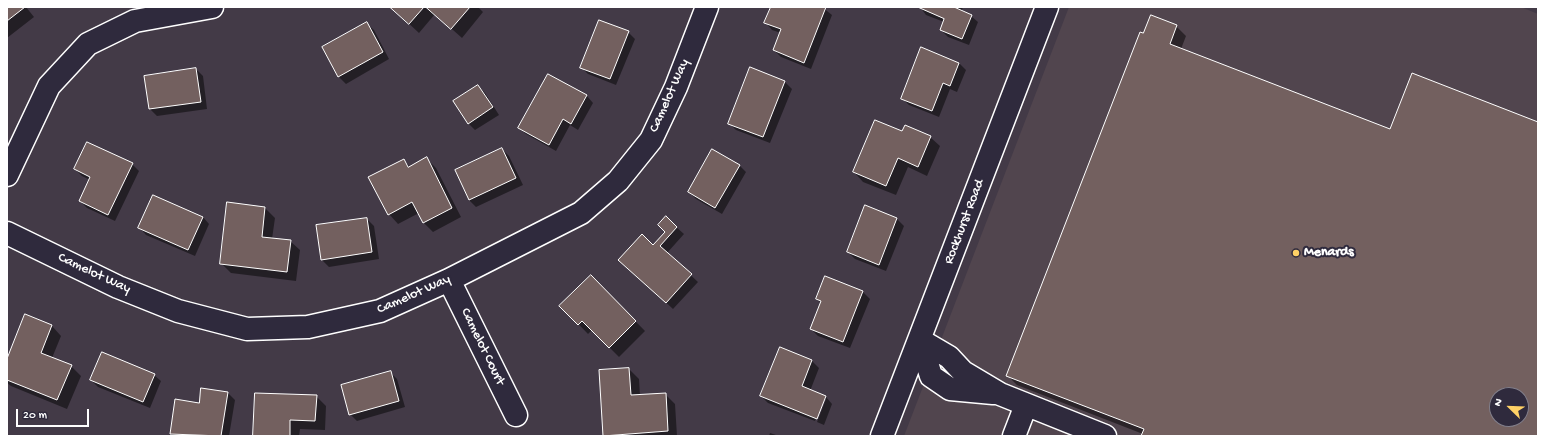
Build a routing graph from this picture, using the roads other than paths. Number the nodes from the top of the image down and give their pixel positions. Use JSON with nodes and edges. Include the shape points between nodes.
{"nodes":[{"id":1,"x":212,"y":7,"type":"edge"},
{"id":2,"x":707,"y":7,"type":"edge"},
{"id":3,"x":1047,"y":7,"type":"edge"},
{"id":4,"x":132,"y":14,"type":"edge"},
{"id":5,"x":7,"y":175,"type":"edge"},
{"id":6,"x":7,"y":233,"type":"edge"},
{"id":7,"x":449,"y":280,"type":"junction"},
{"id":8,"x":920,"y":340,"type":"junction"},
{"id":9,"x":1026,"y":405,"type":"junction"},
{"id":10,"x":516,"y":415,"type":"dead end"},
{"id":11,"x":882,"y":436,"type":"edge"},
{"id":12,"x":1014,"y":436,"type":"edge"},
{"id":13,"x":1105,"y":436,"type":"edge"}],
"edges":[{"from":1,"to":4,"type":"street"},
{"from":2,"to":7,"type":"street","name":"Camelot Way","via":[[676,86],[651,140],[618,181],[581,213]]},
{"from":3,"to":8,"type":"street","name":"Rockhurst Road"},
{"from":4,"to":5,"type":"street","via":[[88,44],[49,86]]},
{"from":6,"to":7,"type":"street","name":"Camelot Way","via":[[118,287],[178,311],[247,329],[308,327],[380,311]]},
{"from":7,"to":10,"type":"street","name":"Camelot Court"},
{"from":8,"to":9,"type":"street","via":[[949,357],[963,372],[1000,394]]},
{"from":8,"to":11,"type":"street","name":"Rockhurst Road"},
{"from":9,"to":12,"type":"street"},
{"from":9,"to":13,"type":"street"}]}
